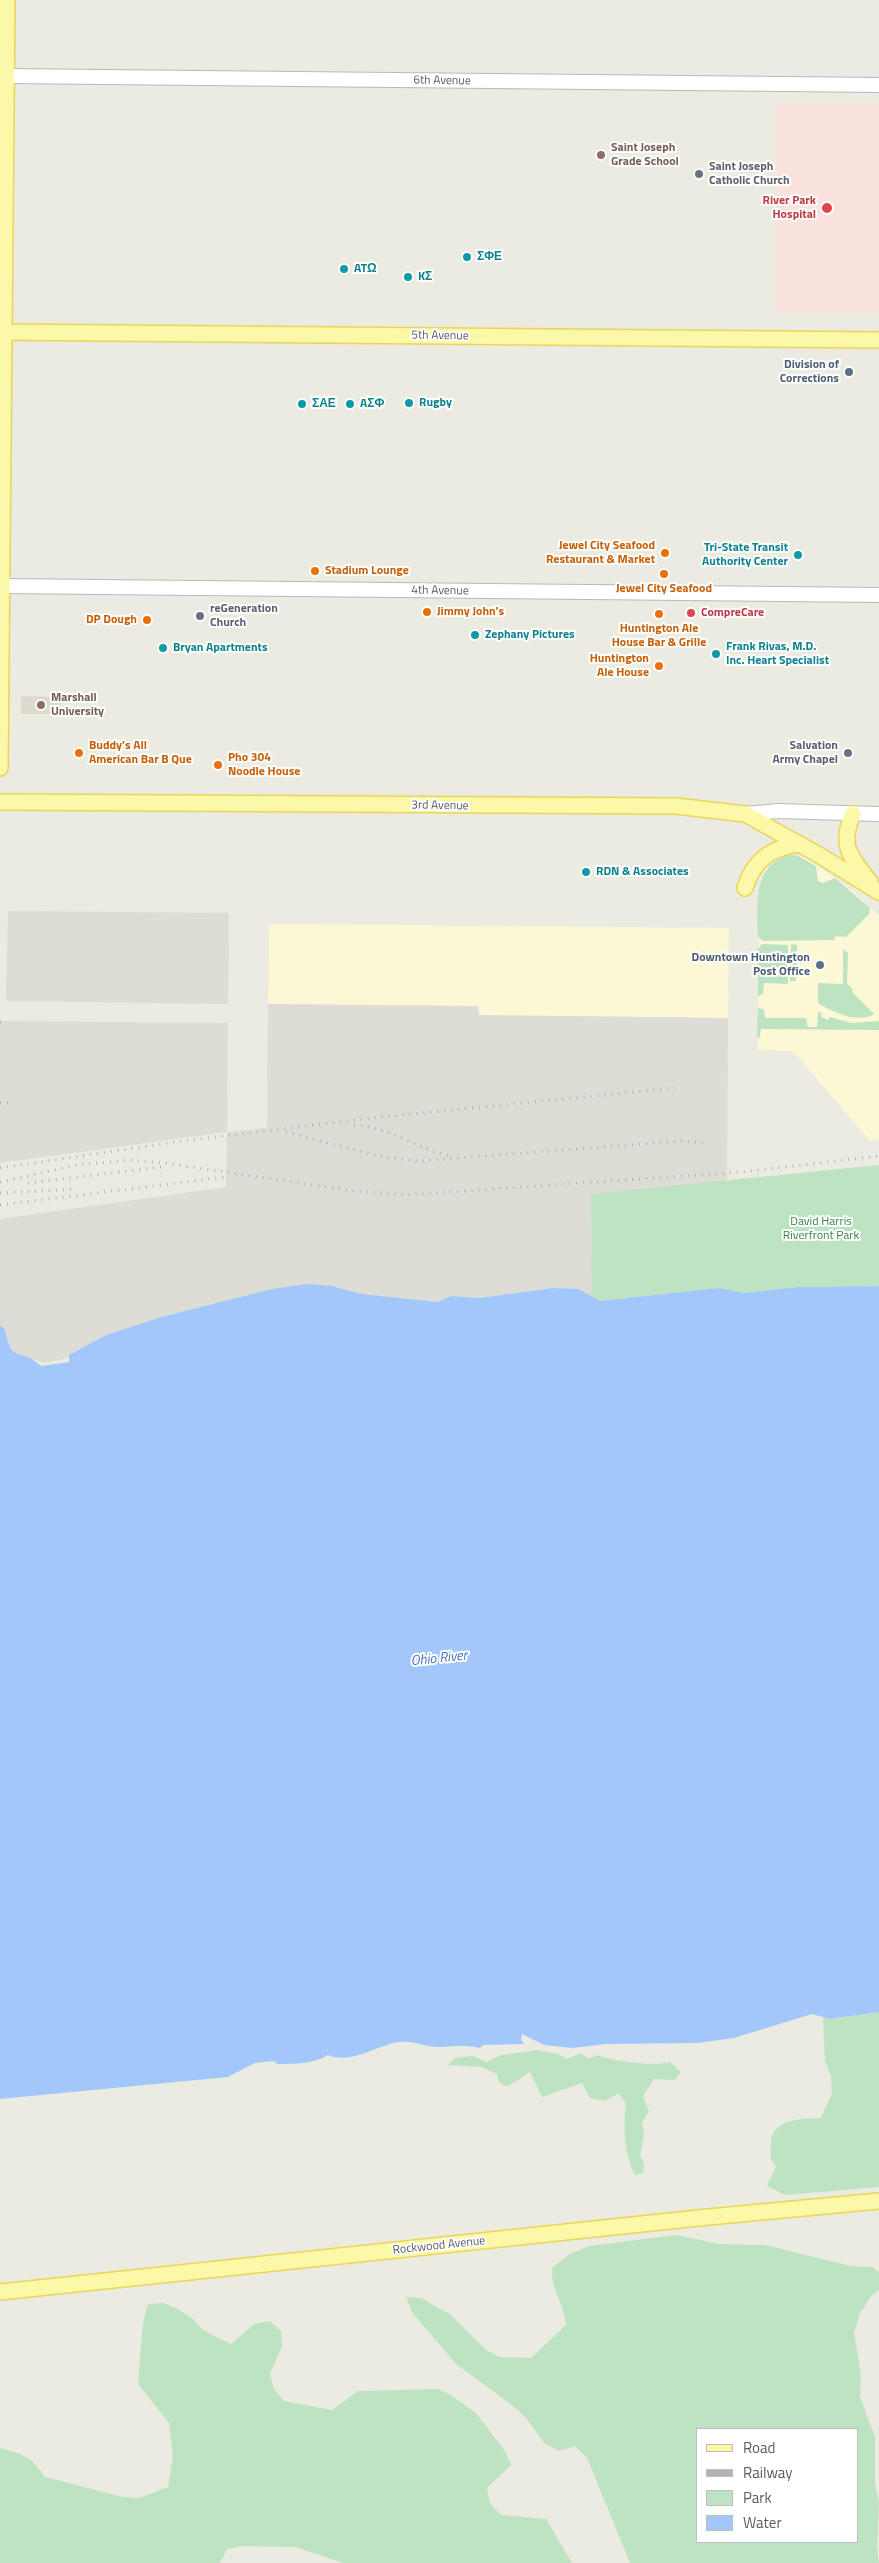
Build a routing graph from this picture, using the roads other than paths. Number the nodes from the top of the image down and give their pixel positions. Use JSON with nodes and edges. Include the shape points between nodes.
{"nodes":[{"id":1,"x":7,"y":0,"type":"edge"},
{"id":2,"x":6,"y":76,"type":"junction"},
{"id":3,"x":879,"y":85,"type":"edge"},
{"id":4,"x":2,"y":332,"type":"edge"},
{"id":5,"x":879,"y":340,"type":"edge"},
{"id":6,"x":2,"y":586,"type":"junction"},
{"id":7,"x":879,"y":594,"type":"edge"},
{"id":8,"x":0,"y":768,"type":"edge"},
{"id":9,"x":0,"y":802,"type":"edge"},
{"id":10,"x":745,"y":814,"type":"junction"},
{"id":11,"x":853,"y":814,"type":"junction"},
{"id":12,"x":879,"y":814,"type":"edge"},
{"id":13,"x":800,"y":844,"type":"junction"},
{"id":14,"x":745,"y":888,"type":"dead end"},
{"id":15,"x":876,"y":890,"type":"edge"},
{"id":16,"x":879,"y":2201,"type":"edge"},
{"id":17,"x":0,"y":2292,"type":"edge"}],
"edges":[{"from":1,"to":2,"type":"main road"},
{"from":2,"to":3,"type":"street","name":"6th Avenue"},
{"from":2,"to":4,"type":"main road"},
{"from":4,"to":5,"type":"main road","name":"5th Avenue"},
{"from":4,"to":6,"type":"main road"},
{"from":6,"to":7,"type":"street","name":"4th Avenue"},
{"from":6,"to":8,"type":"main road"},
{"from":9,"to":10,"type":"main road","name":"3rd Avenue","via":[[676,806]]},
{"from":10,"to":11,"type":"street","name":"3rd Avenue","via":[[778,811]]},
{"from":10,"to":13,"type":"main road"},
{"from":11,"to":12,"type":"street","name":"3rd Avenue"},
{"from":11,"to":15,"type":"main road","via":[[847,832],[847,851]]},
{"from":13,"to":14,"type":"main road","via":[[766,855],[752,870]]},
{"from":13,"to":15,"type":"main road"},
{"from":16,"to":17,"type":"main road","name":"Rockwood Avenue"}]}
